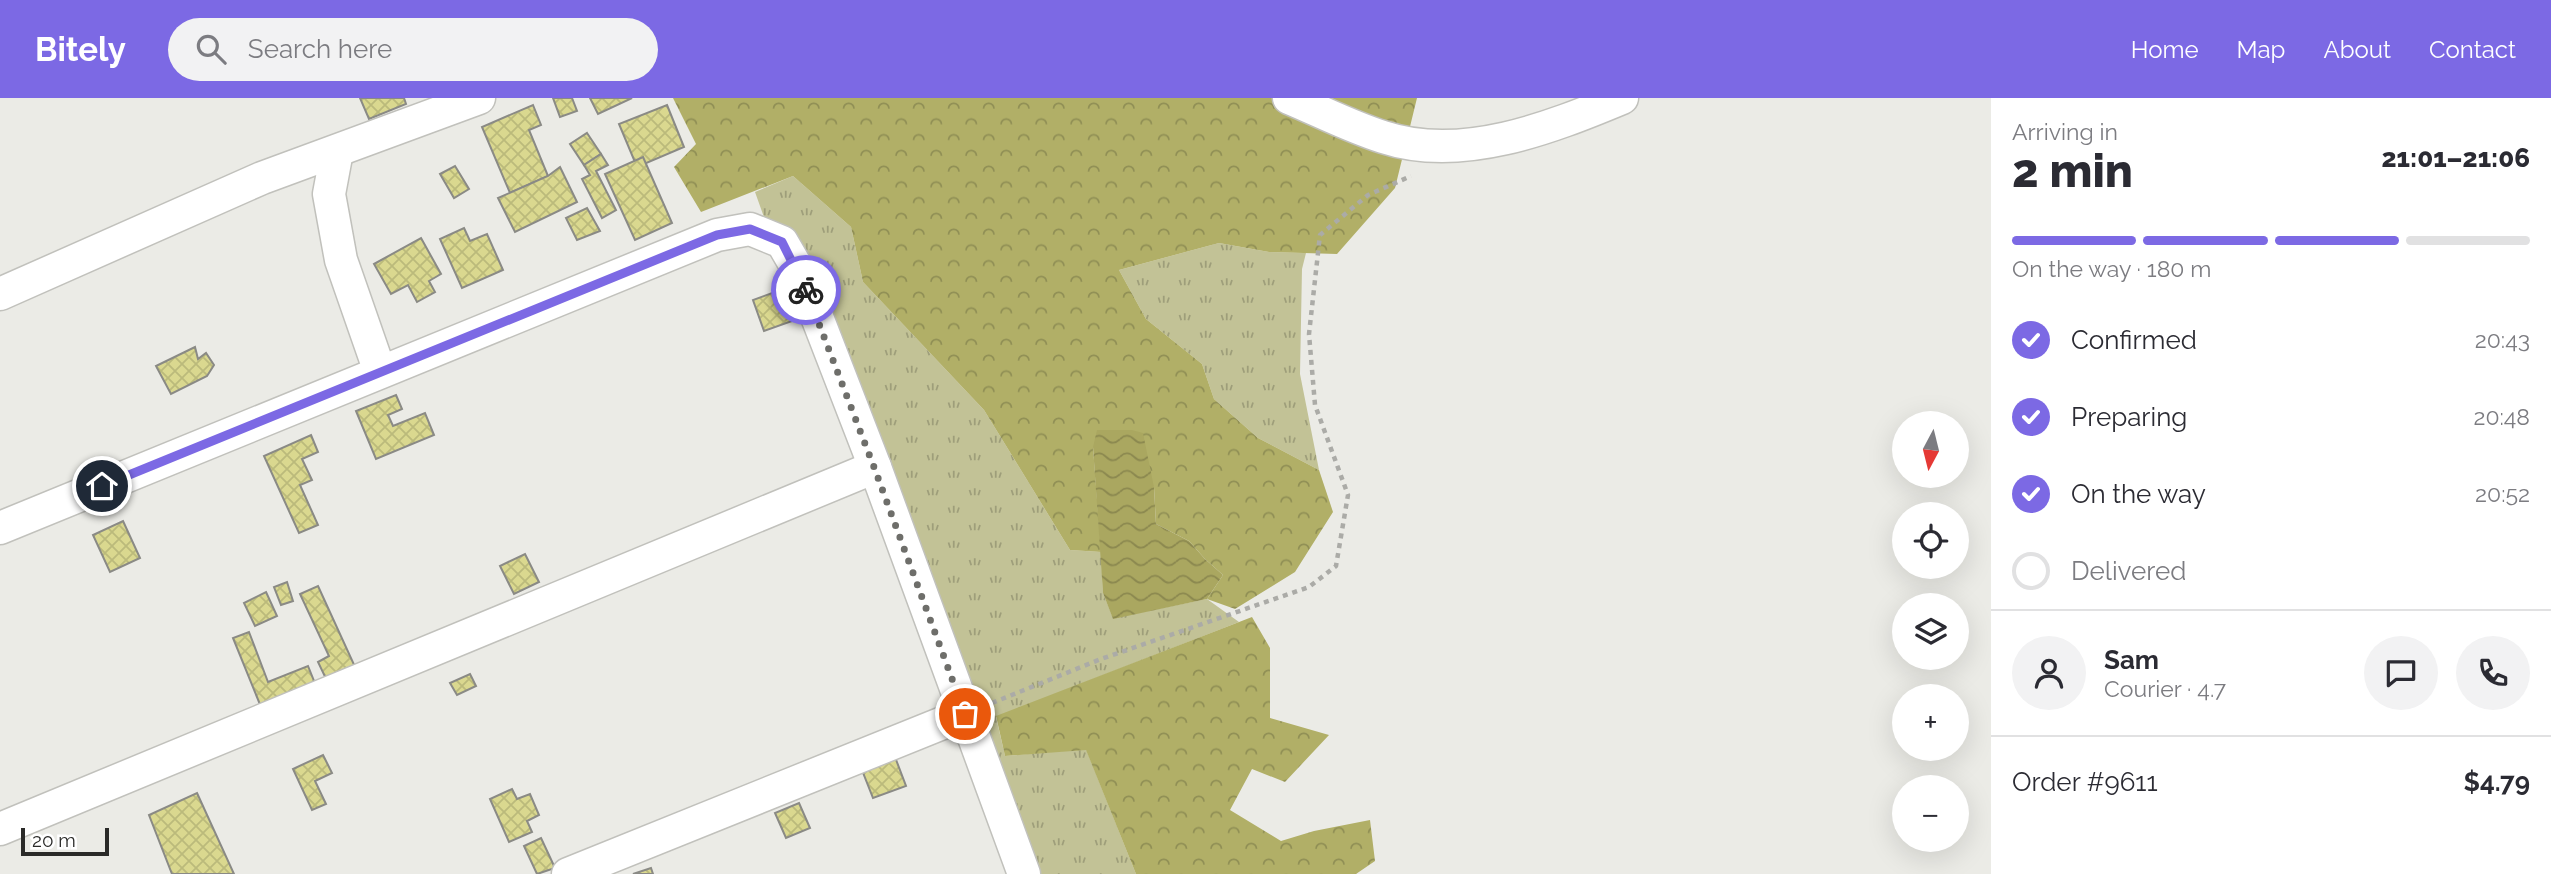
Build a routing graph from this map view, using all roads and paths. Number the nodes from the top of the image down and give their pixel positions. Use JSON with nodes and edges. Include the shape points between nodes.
{"nodes":[{"id":1,"x":480,"y":98,"type":"edge"},
{"id":2,"x":1289,"y":98,"type":"edge"},
{"id":3,"x":1622,"y":98,"type":"edge"},
{"id":4,"x":337,"y":151,"type":"junction"},
{"id":5,"x":1419,"y":172,"type":"dead end"},
{"id":6,"x":0,"y":293,"type":"edge"},
{"id":7,"x":380,"y":372,"type":"junction"},
{"id":8,"x":874,"y":467,"type":"junction"},
{"id":9,"x":0,"y":528,"type":"edge"},
{"id":10,"x":965,"y":714,"type":"junction"},
{"id":11,"x":0,"y":829,"type":"edge"},
{"id":12,"x":568,"y":874,"type":"edge"},
{"id":13,"x":1024,"y":874,"type":"edge"}],
"edges":[{"from":1,"to":4,"type":"street"},
{"from":2,"to":3,"type":"street","via":[[1384,138],[1430,146],[1482,143],[1560,124]]},
{"from":4,"to":6,"type":"street","via":[[262,178]]},
{"from":4,"to":7,"type":"street","via":[[330,194],[341,260]]},
{"from":5,"to":10,"type":"path","via":[[1368,195],[1320,235],[1309,334],[1315,405],[1348,495],[1336,566],[1309,587],[1101,659]]},
{"from":7,"to":8,"type":"street","via":[[717,235],[750,229],[782,242],[800,273]]},
{"from":7,"to":9,"type":"street"},
{"from":8,"to":10,"type":"street"},
{"from":8,"to":11,"type":"street"},
{"from":10,"to":12,"type":"street"},
{"from":10,"to":13,"type":"street"}]}
